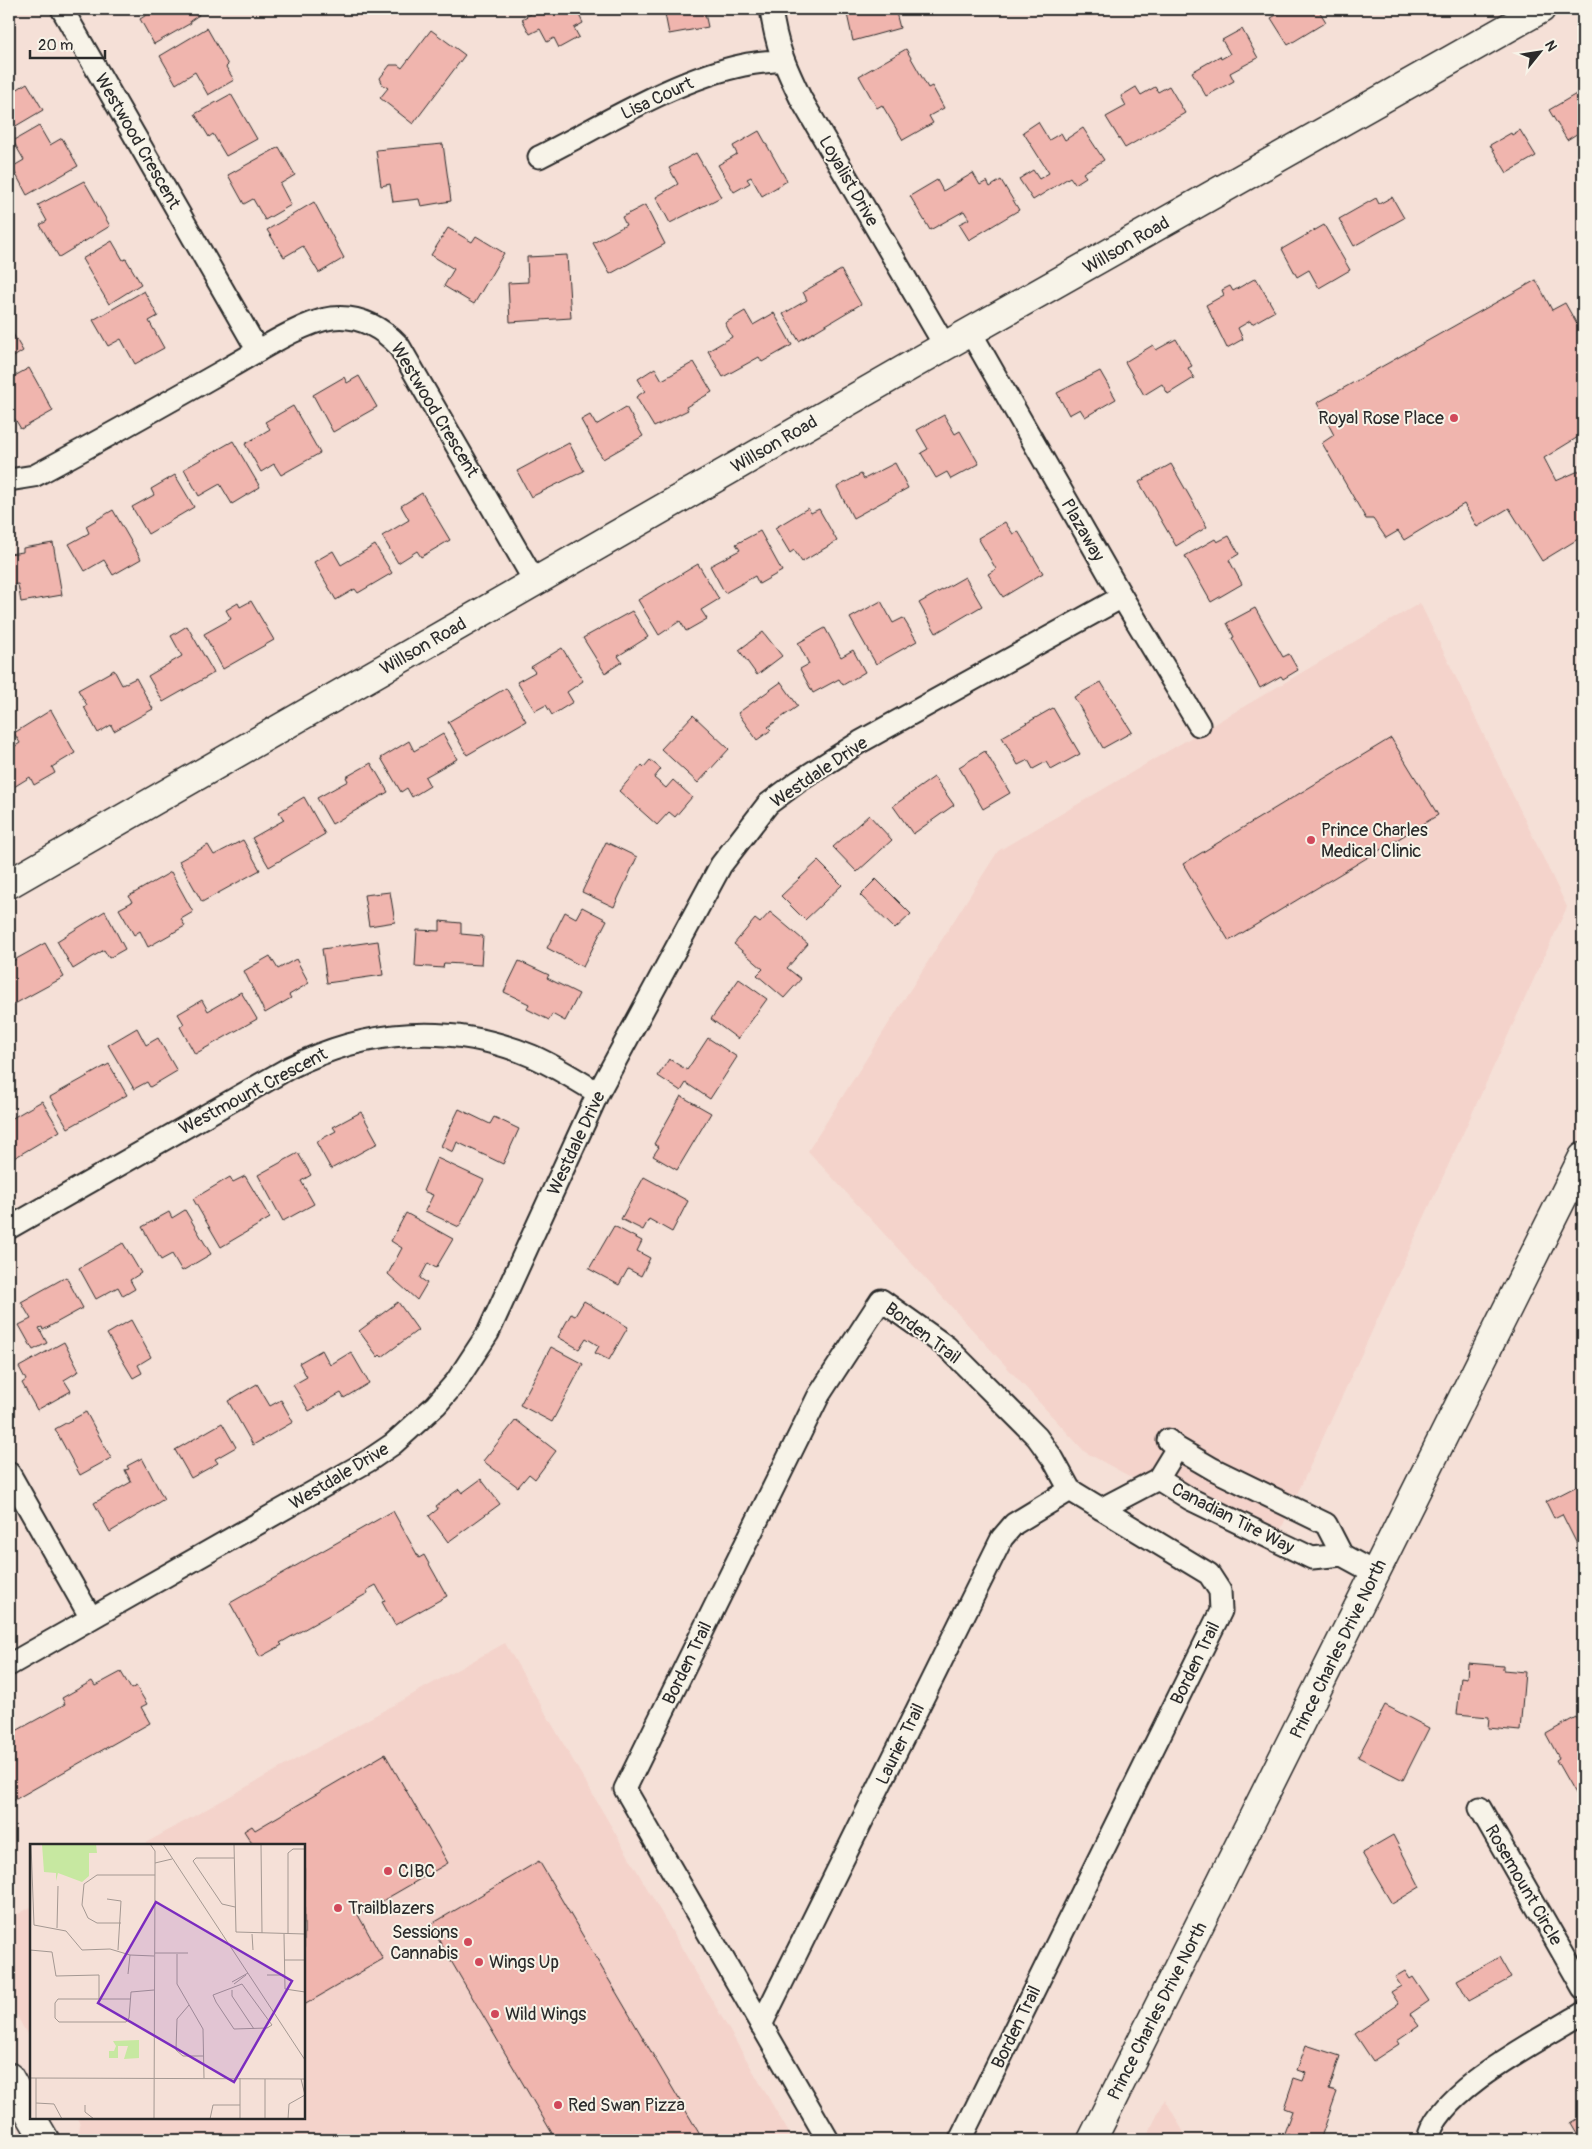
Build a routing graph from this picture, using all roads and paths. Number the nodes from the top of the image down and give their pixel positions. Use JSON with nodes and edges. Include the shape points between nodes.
{"nodes":[{"id":1,"x":62,"y":9,"type":"edge"},
{"id":2,"x":771,"y":9,"type":"edge"},
{"id":3,"x":1541,"y":9,"type":"edge"},
{"id":4,"x":782,"y":60,"type":"junction"},
{"id":5,"x":539,"y":157,"type":"dead end"},
{"id":6,"x":971,"y":333,"type":"junction"},
{"id":7,"x":945,"y":346,"type":"junction"},
{"id":8,"x":258,"y":351,"type":"junction"},
{"id":9,"x":9,"y":480,"type":"edge"},
{"id":10,"x":535,"y":582,"type":"junction"},
{"id":11,"x":1122,"y":597,"type":"junction"},
{"id":12,"x":1199,"y":725,"type":"dead end"},
{"id":13,"x":9,"y":884,"type":"edge"},
{"id":14,"x":598,"y":1093,"type":"junction"},
{"id":15,"x":1583,"y":1157,"type":"edge"},
{"id":16,"x":9,"y":1228,"type":"edge"},
{"id":17,"x":9,"y":1472,"type":"edge"},
{"id":18,"x":1158,"y":1479,"type":"junction"},
{"id":19,"x":1070,"y":1490,"type":"junction"},
{"id":20,"x":1102,"y":1509,"type":"junction"},
{"id":21,"x":1342,"y":1555,"type":"junction"},
{"id":22,"x":1375,"y":1573,"type":"junction"},
{"id":23,"x":91,"y":1618,"type":"junction"},
{"id":24,"x":9,"y":1665,"type":"edge"},
{"id":25,"x":1480,"y":1808,"type":"dead end"},
{"id":26,"x":1583,"y":1988,"type":"edge"},
{"id":27,"x":1583,"y":2013,"type":"edge"},
{"id":28,"x":761,"y":2025,"type":"junction"},
{"id":29,"x":9,"y":2077,"type":"edge"},
{"id":30,"x":30,"y":2114,"type":"edge"},
{"id":31,"x":33,"y":2119,"type":"edge"},
{"id":32,"x":1429,"y":2138,"type":"edge"},
{"id":33,"x":45,"y":2140,"type":"edge"},
{"id":34,"x":828,"y":2140,"type":"edge"},
{"id":35,"x":960,"y":2140,"type":"edge"},
{"id":36,"x":1092,"y":2140,"type":"edge"}],
"edges":[{"from":1,"to":8,"type":"street","name":"Westwood Crescent"},
{"from":2,"to":4,"type":"street","name":"Loyalist Drive"},
{"from":3,"to":6,"type":"street","name":"Willson Road"},
{"from":4,"to":5,"type":"street","name":"Lisa Court","via":[[744,65],[673,89]]},
{"from":4,"to":7,"type":"street","name":"Loyalist Drive","via":[[801,99]]},
{"from":6,"to":7,"type":"street","name":"Willson Road"},
{"from":6,"to":11,"type":"street","name":"Plazaway"},
{"from":7,"to":10,"type":"street","name":"Willson Road"},
{"from":8,"to":9,"type":"street","name":"Westwood Crescent","via":[[34,476]]},
{"from":8,"to":10,"type":"street","name":"Westwood Crescent","via":[[310,325],[334,318],[370,324],[390,337],[406,356]]},
{"from":10,"to":13,"type":"street","name":"Willson Road"},
{"from":11,"to":12,"type":"street","name":"Plazaway"},
{"from":11,"to":14,"type":"street","name":"Westdale Drive","via":[[853,746],[768,804],[721,865]]},
{"from":14,"to":16,"type":"street","name":"Westmount Crescent","via":[[532,1057],[489,1042],[421,1033],[375,1037],[331,1049],[289,1068]]},
{"from":14,"to":23,"type":"street","name":"Westdale Drive","via":[[488,1333],[456,1382],[436,1405],[408,1432],[368,1461]]},
{"from":15,"to":22,"type":"street","name":"Prince Charles Drive North"},
{"from":17,"to":23,"type":"street"},
{"from":18,"to":20,"type":"street","name":"Canadian Tire Way"},
{"from":18,"to":21,"type":"street","name":"Canadian Tire Way","via":[[1190,1499],[1312,1558]]},
{"from":18,"to":21,"type":"street","name":"Canadian Tire Way","via":[[1172,1444],[1213,1469],[1326,1524]]},
{"from":19,"to":20,"type":"street","name":"Borden Trail"},
{"from":19,"to":28,"type":"street","name":"Laurier Trail","via":[[1014,1524],[1002,1538]]},
{"from":19,"to":28,"type":"street","name":"Borden Trail","via":[[1037,1436],[947,1347],[882,1300],[819,1394],[625,1789]]},
{"from":20,"to":35,"type":"street","name":"Borden Trail","via":[[1209,1574],[1220,1591],[1221,1611]]},
{"from":21,"to":22,"type":"street"},
{"from":22,"to":36,"type":"street","name":"Prince Charles Drive North"},
{"from":23,"to":24,"type":"street","name":"Westdale Drive"},
{"from":25,"to":26,"type":"street","name":"Rosemount Circle"},
{"from":27,"to":32,"type":"street","via":[[1475,2080],[1454,2097],[1438,2114]]},
{"from":28,"to":34,"type":"street","name":"Borden Trail"},
{"from":29,"to":30,"type":"street"},
{"from":31,"to":33,"type":"street"}]}
